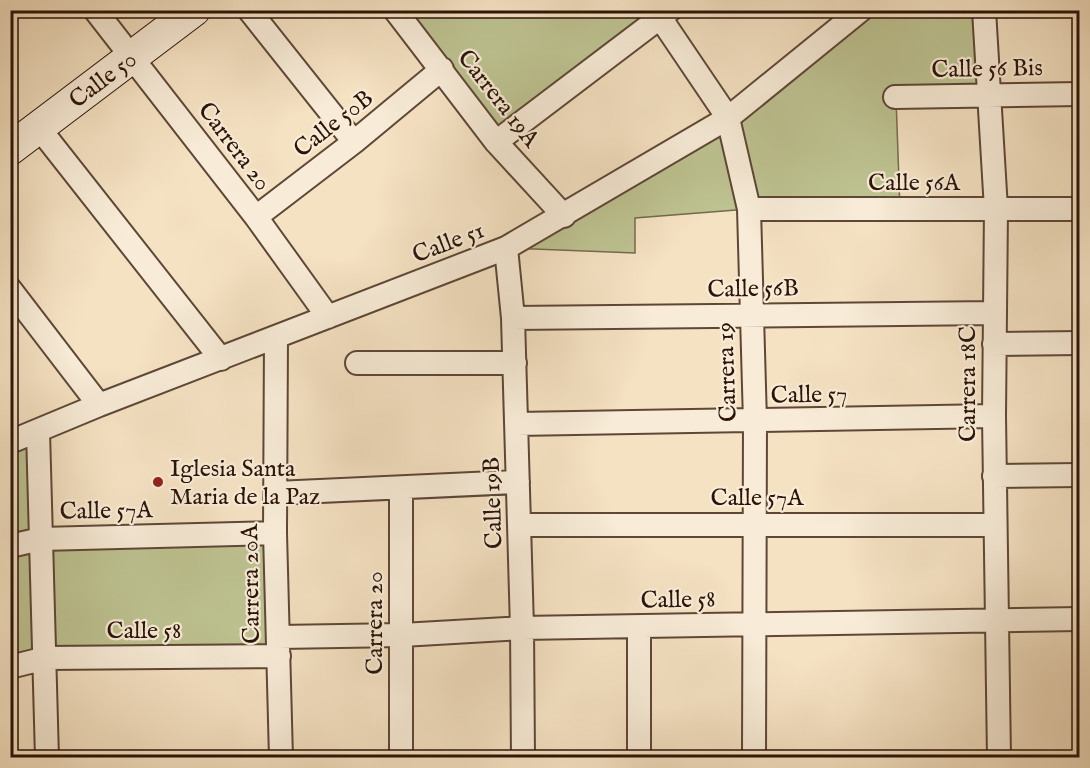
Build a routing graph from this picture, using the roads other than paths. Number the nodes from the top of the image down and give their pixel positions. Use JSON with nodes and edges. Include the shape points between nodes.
{"nodes":[{"id":1,"x":95,"y":10,"type":"edge"},
{"id":2,"x":194,"y":10,"type":"edge"},
{"id":3,"x":249,"y":10,"type":"edge"},
{"id":4,"x":861,"y":10,"type":"edge"},
{"id":5,"x":984,"y":10,"type":"edge"},
{"id":6,"x":402,"y":13,"type":"edge"},
{"id":7,"x":662,"y":13,"type":"edge"},
{"id":8,"x":133,"y":57,"type":"junction"},
{"id":9,"x":442,"y":69,"type":"junction"},
{"id":10,"x":1080,"y":94,"type":"edge"},
{"id":11,"x":989,"y":95,"type":"junction"},
{"id":12,"x":896,"y":97,"type":"dead end"},
{"id":13,"x":728,"y":118,"type":"junction"},
{"id":14,"x":39,"y":128,"type":"junction"},
{"id":15,"x":354,"y":142,"type":"junction"},
{"id":16,"x":496,"y":142,"type":"junction"},
{"id":17,"x":10,"y":149,"type":"edge"},
{"id":18,"x":749,"y":209,"type":"junction"},
{"id":19,"x":996,"y":209,"type":"junction"},
{"id":20,"x":1080,"y":209,"type":"edge"},
{"id":21,"x":564,"y":216,"type":"junction"},
{"id":22,"x":256,"y":217,"type":"junction"},
{"id":23,"x":506,"y":248,"type":"junction"},
{"id":24,"x":10,"y":289,"type":"edge"},
{"id":25,"x":994,"y":313,"type":"junction"},
{"id":26,"x":752,"y":314,"type":"junction"},
{"id":27,"x":328,"y":317,"type":"junction"},
{"id":28,"x":513,"y":318,"type":"junction"},
{"id":29,"x":276,"y":337,"type":"junction"},
{"id":30,"x":1080,"y":343,"type":"edge"},
{"id":31,"x":994,"y":344,"type":"junction"},
{"id":32,"x":221,"y":359,"type":"junction"},
{"id":33,"x":357,"y":363,"type":"dead end"},
{"id":34,"x":515,"y":363,"type":"junction"},
{"id":35,"x":99,"y":405,"type":"junction"},
{"id":36,"x":994,"y":416,"type":"junction"},
{"id":37,"x":755,"y":422,"type":"junction"},
{"id":38,"x":517,"y":424,"type":"junction"},
{"id":39,"x":39,"y":431,"type":"junction"},
{"id":40,"x":10,"y":442,"type":"edge"},
{"id":41,"x":1080,"y":475,"type":"edge"},
{"id":42,"x":994,"y":476,"type":"junction"},
{"id":43,"x":518,"y":482,"type":"junction"},
{"id":44,"x":401,"y":488,"type":"junction"},
{"id":45,"x":276,"y":493,"type":"junction"},
{"id":46,"x":754,"y":524,"type":"junction"},
{"id":47,"x":519,"y":525,"type":"junction"},
{"id":48,"x":995,"y":525,"type":"junction"},
{"id":49,"x":276,"y":533,"type":"junction"},
{"id":50,"x":41,"y":539,"type":"junction"},
{"id":51,"x":10,"y":546,"type":"edge"},
{"id":52,"x":1080,"y":619,"type":"edge"},
{"id":53,"x":997,"y":620,"type":"junction"},
{"id":54,"x":755,"y":624,"type":"junction"},
{"id":55,"x":639,"y":627,"type":"junction"},
{"id":56,"x":522,"y":628,"type":"junction"},
{"id":57,"x":402,"y":635,"type":"junction"},
{"id":58,"x":279,"y":647,"type":"junction"},
{"id":59,"x":46,"y":658,"type":"junction"},
{"id":60,"x":10,"y":667,"type":"edge"},
{"id":61,"x":47,"y":758,"type":"edge"},
{"id":62,"x":281,"y":758,"type":"edge"},
{"id":63,"x":401,"y":758,"type":"edge"},
{"id":64,"x":523,"y":758,"type":"edge"},
{"id":65,"x":639,"y":758,"type":"edge"},
{"id":66,"x":754,"y":758,"type":"edge"},
{"id":67,"x":999,"y":758,"type":"edge"}],
"edges":[{"from":1,"to":8,"type":"street","name":"Carrera 20"},
{"from":2,"to":8,"type":"street","name":"Calle 50"},
{"from":3,"to":15,"type":"street"},
{"from":4,"to":13,"type":"street","name":"Calle 51"},
{"from":5,"to":11,"type":"street","name":"Carrera 18C"},
{"from":6,"to":9,"type":"street","name":"Carrera 19A"},
{"from":7,"to":13,"type":"street","name":"Carrera 19"},
{"from":7,"to":16,"type":"street"},
{"from":8,"to":14,"type":"street","name":"Calle 50"},
{"from":8,"to":22,"type":"street","name":"Carrera 20"},
{"from":9,"to":15,"type":"street","name":"Calle 50B"},
{"from":9,"to":16,"type":"street","name":"Carrera 19A"},
{"from":10,"to":11,"type":"street","name":"Calle 56 Bis"},
{"from":11,"to":12,"type":"street","name":"Calle 56 Bis"},
{"from":11,"to":19,"type":"street","name":"Carrera 18C"},
{"from":13,"to":18,"type":"street","name":"Carrera 19"},
{"from":13,"to":21,"type":"street","name":"Calle 51"},
{"from":14,"to":17,"type":"street","name":"Calle 50"},
{"from":14,"to":32,"type":"street"},
{"from":15,"to":22,"type":"street","name":"Calle 50B"},
{"from":16,"to":21,"type":"street","name":"Carrera 19A"},
{"from":18,"to":19,"type":"street","name":"Calle 56A"},
{"from":18,"to":26,"type":"street","name":"Carrera 19"},
{"from":19,"to":20,"type":"street","name":"Calle 56A"},
{"from":19,"to":25,"type":"street","name":"Carrera 18C"},
{"from":21,"to":23,"type":"street","name":"Calle 51"},
{"from":22,"to":27,"type":"street","name":"Carrera 20"},
{"from":23,"to":27,"type":"street","name":"Calle 51"},
{"from":23,"to":28,"type":"street","name":"Calle 19B"},
{"from":24,"to":35,"type":"street"},
{"from":25,"to":26,"type":"street","name":"Calle 56B"},
{"from":25,"to":31,"type":"street","name":"Carrera 18C"},
{"from":26,"to":28,"type":"street","name":"Calle 56B"},
{"from":26,"to":37,"type":"street","name":"Carrera 19"},
{"from":27,"to":29,"type":"street","name":"Calle 51"},
{"from":28,"to":34,"type":"street","name":"Calle 19B"},
{"from":29,"to":32,"type":"street","name":"Calle 51"},
{"from":29,"to":45,"type":"street","name":"Carrera 20A"},
{"from":30,"to":31,"type":"street"},
{"from":31,"to":36,"type":"street","name":"Carrera 18C"},
{"from":32,"to":35,"type":"street","name":"Calle 51"},
{"from":33,"to":34,"type":"street"},
{"from":34,"to":38,"type":"street","name":"Calle 19B"},
{"from":35,"to":39,"type":"street","name":"Calle 51"},
{"from":36,"to":37,"type":"street","name":"Calle 57"},
{"from":36,"to":42,"type":"street","name":"Carrera 18C"},
{"from":37,"to":38,"type":"street","name":"Calle 57"},
{"from":37,"to":46,"type":"street","name":"Carrera 19"},
{"from":38,"to":43,"type":"street","name":"Calle 19B"},
{"from":39,"to":40,"type":"street","name":"Calle 51"},
{"from":39,"to":50,"type":"street"},
{"from":41,"to":42,"type":"street"},
{"from":42,"to":48,"type":"street","name":"Carrera 18C"},
{"from":43,"to":44,"type":"street"},
{"from":43,"to":47,"type":"street","name":"Calle 19B"},
{"from":44,"to":45,"type":"street"},
{"from":44,"to":57,"type":"street","name":"Carrera 20"},
{"from":45,"to":49,"type":"street","name":"Carrera 20A"},
{"from":46,"to":47,"type":"street","name":"Calle 57A"},
{"from":46,"to":48,"type":"street","name":"Calle 57A"},
{"from":46,"to":54,"type":"street","name":"Carrera 19"},
{"from":47,"to":56,"type":"street","name":"Calle 19B"},
{"from":48,"to":53,"type":"street","name":"Carrera 18C"},
{"from":49,"to":50,"type":"street","name":"Calle 57A"},
{"from":49,"to":58,"type":"street","name":"Carrera 20A"},
{"from":50,"to":51,"type":"street","name":"Calle 57A"},
{"from":50,"to":59,"type":"street"},
{"from":52,"to":53,"type":"street","name":"Calle 58"},
{"from":53,"to":54,"type":"street","name":"Calle 58"},
{"from":53,"to":67,"type":"street","name":"Carrera 18C"},
{"from":54,"to":55,"type":"street","name":"Calle 58"},
{"from":54,"to":66,"type":"street","name":"Carrera 19"},
{"from":55,"to":56,"type":"street","name":"Calle 58"},
{"from":55,"to":65,"type":"street"},
{"from":56,"to":57,"type":"street","name":"Calle 58"},
{"from":56,"to":64,"type":"street","name":"Calle 19B"},
{"from":57,"to":58,"type":"street","name":"Calle 58"},
{"from":57,"to":63,"type":"street","name":"Carrera 20"},
{"from":58,"to":59,"type":"street","name":"Calle 58"},
{"from":58,"to":62,"type":"street","name":"Carrera 20A"},
{"from":59,"to":60,"type":"street","name":"Calle 58"},
{"from":59,"to":61,"type":"street"}]}
